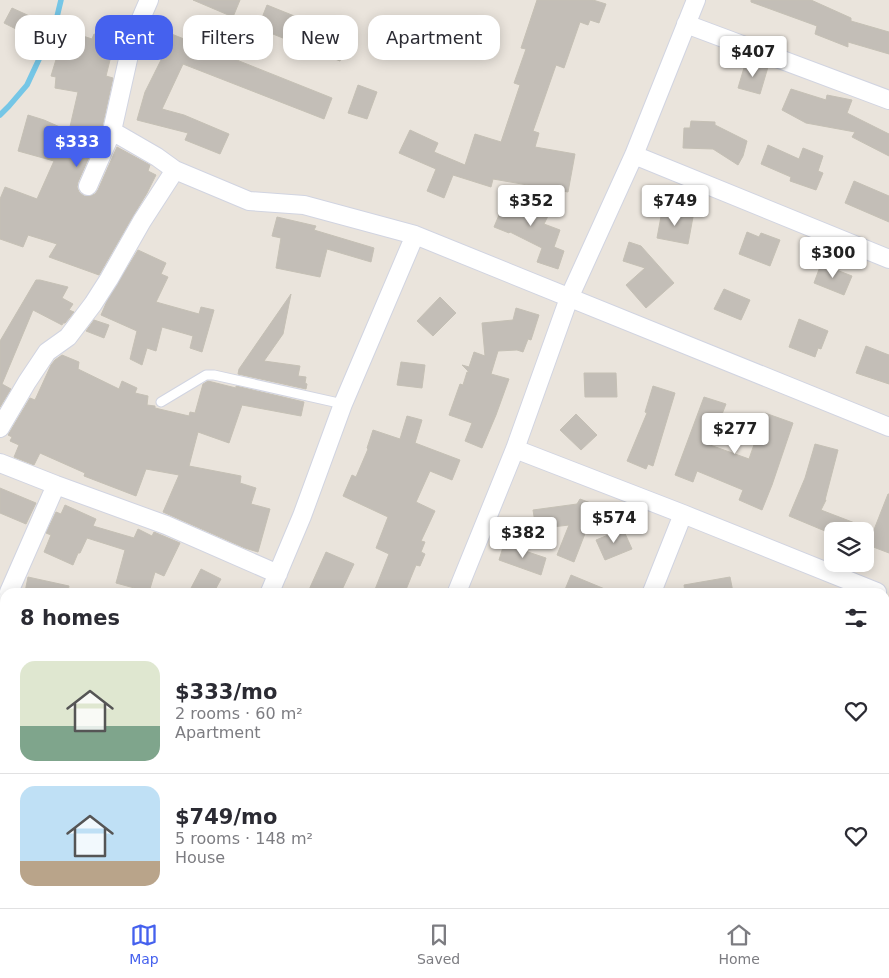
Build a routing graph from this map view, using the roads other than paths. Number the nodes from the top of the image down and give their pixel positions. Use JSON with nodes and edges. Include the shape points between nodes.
{"nodes":[{"id":1,"x":149,"y":0,"type":"edge"},
{"id":2,"x":696,"y":0,"type":"edge"},
{"id":3,"x":686,"y":24,"type":"junction"},
{"id":4,"x":889,"y":100,"type":"edge"},
{"id":5,"x":112,"y":131,"type":"junction"},
{"id":6,"x":634,"y":155,"type":"junction"},
{"id":7,"x":175,"y":170,"type":"junction"},
{"id":8,"x":88,"y":186,"type":"dead end"},
{"id":9,"x":415,"y":235,"type":"junction"},
{"id":10,"x":889,"y":259,"type":"edge"},
{"id":11,"x":569,"y":298,"type":"junction"},
{"id":12,"x":161,"y":402,"type":"dead end"},
{"id":13,"x":343,"y":404,"type":"junction"},
{"id":14,"x":889,"y":427,"type":"edge"},
{"id":15,"x":0,"y":428,"type":"edge"},
{"id":16,"x":516,"y":450,"type":"junction"},
{"id":17,"x":0,"y":463,"type":"edge"},
{"id":18,"x":56,"y":485,"type":"junction"},
{"id":19,"x":683,"y":514,"type":"junction"},
{"id":20,"x":278,"y":574,"type":"junction"},
{"id":21,"x":11,"y":588,"type":"edge"},
{"id":22,"x":272,"y":588,"type":"edge"},
{"id":23,"x":459,"y":588,"type":"edge"},
{"id":24,"x":654,"y":588,"type":"edge"},
{"id":25,"x":852,"y":588,"type":"edge"}],
"edges":[{"from":1,"to":5,"type":"street","via":[[133,37]]},
{"from":2,"to":3,"type":"street"},
{"from":3,"to":4,"type":"street"},
{"from":3,"to":6,"type":"street"},
{"from":5,"to":7,"type":"street"},
{"from":5,"to":8,"type":"street"},
{"from":6,"to":10,"type":"street"},
{"from":6,"to":11,"type":"street"},
{"from":7,"to":9,"type":"street","via":[[249,201],[304,205]]},
{"from":7,"to":15,"type":"street","via":[[93,304],[68,337],[47,352]]},
{"from":9,"to":11,"type":"street"},
{"from":9,"to":13,"type":"street"},
{"from":11,"to":14,"type":"street"},
{"from":11,"to":16,"type":"street"},
{"from":12,"to":13,"type":"lane","via":[[206,375],[214,375]]},
{"from":13,"to":20,"type":"street"},
{"from":16,"to":19,"type":"street"},
{"from":16,"to":23,"type":"street"},
{"from":17,"to":18,"type":"street"},
{"from":18,"to":20,"type":"street","via":[[166,525]]},
{"from":18,"to":21,"type":"street"},
{"from":19,"to":24,"type":"street"},
{"from":19,"to":25,"type":"street"},
{"from":20,"to":22,"type":"street"}]}
